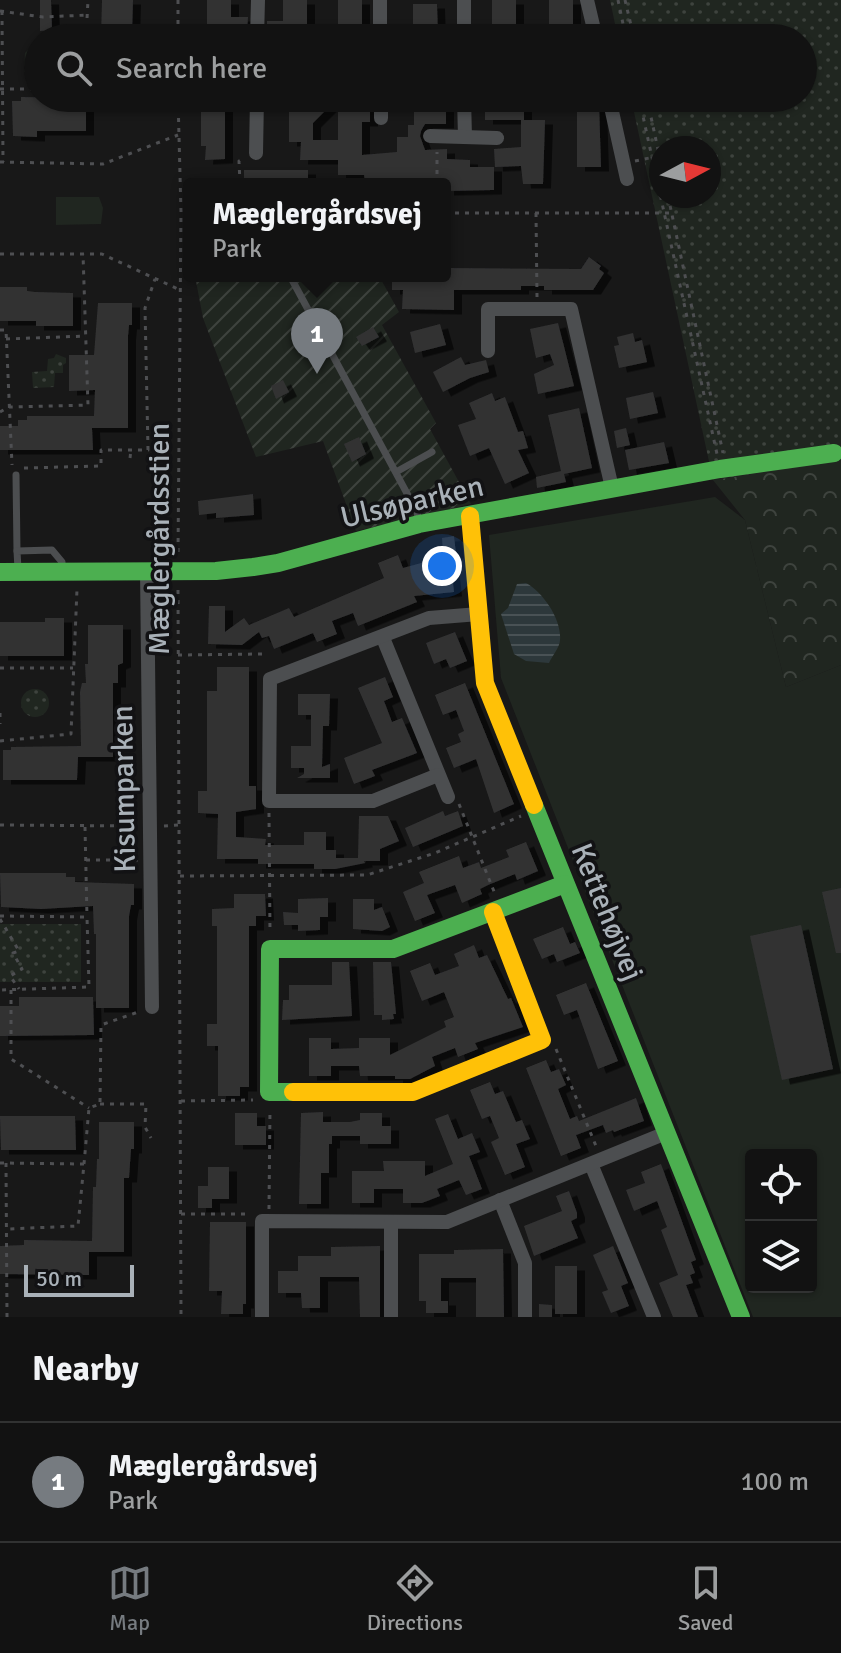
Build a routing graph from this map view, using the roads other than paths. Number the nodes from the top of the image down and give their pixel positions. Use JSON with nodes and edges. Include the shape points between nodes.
{"nodes":[{"id":1,"x":258,"y":0,"type":"edge"},
{"id":2,"x":380,"y":0,"type":"edge"},
{"id":3,"x":464,"y":0,"type":"edge"},
{"id":4,"x":587,"y":0,"type":"edge"},
{"id":5,"x":257,"y":24,"type":"edge"},
{"id":6,"x":380,"y":24,"type":"edge"},
{"id":7,"x":464,"y":24,"type":"edge"},
{"id":8,"x":593,"y":24,"type":"edge"},
{"id":9,"x":257,"y":112,"type":"edge"},
{"id":10,"x":381,"y":112,"type":"edge"},
{"id":11,"x":464,"y":112,"type":"edge"},
{"id":12,"x":612,"y":112,"type":"edge"},
{"id":13,"x":381,"y":118,"type":"dead end"},
{"id":14,"x":434,"y":136,"type":"road end"},
{"id":15,"x":465,"y":137,"type":"junction"},
{"id":16,"x":497,"y":138,"type":"dead end"},
{"id":17,"x":256,"y":153,"type":"road end"},
{"id":18,"x":627,"y":179,"type":"dead end"},
{"id":19,"x":293,"y":282,"type":"edge"},
{"id":20,"x":488,"y":351,"type":"dead end"},
{"id":21,"x":432,"y":452,"type":"dead end"},
{"id":22,"x":834,"y":453,"type":"dead end"},
{"id":23,"x":14,"y":472,"type":"road end"},
{"id":24,"x":396,"y":472,"type":"junction"},
{"id":25,"x":612,"y":488,"type":"junction"},
{"id":26,"x":470,"y":516,"type":"junction"},
{"id":27,"x":419,"y":524,"type":"junction"},
{"id":28,"x":17,"y":551,"type":"junction"},
{"id":29,"x":136,"y":569,"type":"junction"},
{"id":30,"x":9,"y":572,"type":"edge"},
{"id":31,"x":70,"y":572,"type":"junction"},
{"id":32,"x":479,"y":614,"type":"junction"},
{"id":33,"x":383,"y":638,"type":"junction"},
{"id":34,"x":438,"y":775,"type":"junction"},
{"id":35,"x":448,"y":797,"type":"road end"},
{"id":36,"x":565,"y":884,"type":"junction"},
{"id":37,"x":497,"y":911,"type":"junction"},
{"id":38,"x":152,"y":1007,"type":"road end"},
{"id":39,"x":666,"y":1133,"type":"junction"},
{"id":40,"x":596,"y":1162,"type":"junction"},
{"id":41,"x":500,"y":1200,"type":"junction"},
{"id":42,"x":391,"y":1222,"type":"junction"},
{"id":43,"x":262,"y":1317,"type":"edge"},
{"id":44,"x":391,"y":1317,"type":"edge"},
{"id":45,"x":525,"y":1317,"type":"edge"},
{"id":46,"x":654,"y":1317,"type":"edge"},
{"id":47,"x":741,"y":1317,"type":"edge"}],
"edges":[{"from":1,"to":5,"type":"street"},
{"from":2,"to":6,"type":"street"},
{"from":3,"to":7,"type":"street"},
{"from":4,"to":8,"type":"street"},
{"from":9,"to":17,"type":"street"},
{"from":10,"to":13,"type":"street"},
{"from":11,"to":15,"type":"street"},
{"from":12,"to":18,"type":"street"},
{"from":14,"to":15,"type":"street"},
{"from":15,"to":16,"type":"street"},
{"from":19,"to":24,"type":"lane"},
{"from":20,"to":25,"type":"street","via":[[488,309],[571,309]]},
{"from":21,"to":24,"type":"lane"},
{"from":22,"to":25,"type":"street","name":"Ulsøparken"},
{"from":23,"to":28,"type":"lane"},
{"from":24,"to":27,"type":"lane"},
{"from":25,"to":26,"type":"street","name":"Ulsøparken"},
{"from":26,"to":27,"type":"street","name":"Ulsøparken"},
{"from":26,"to":32,"type":"street","name":"Kettehøjvej"},
{"from":27,"to":29,"type":"street","name":"Ulsøparken","via":[[278,563],[216,571]]},
{"from":28,"to":30,"type":"lane"},
{"from":28,"to":31,"type":"lane","via":[[52,550]]},
{"from":29,"to":31,"type":"street","name":"Ulsøparken"},
{"from":29,"to":38,"type":"street","name":"Kisumparken","via":[[151,826]]},
{"from":30,"to":31,"type":"street","name":"Ulsøparken"},
{"from":32,"to":33,"type":"street","via":[[429,618]]},
{"from":32,"to":36,"type":"street","name":"Kettehøjvej","via":[[485,683]]},
{"from":33,"to":34,"type":"street"},
{"from":33,"to":34,"type":"street","via":[[270,679],[269,801],[373,801]]},
{"from":34,"to":35,"type":"street"},
{"from":36,"to":37,"type":"street"},
{"from":36,"to":39,"type":"street","name":"Kettehøjvej"},
{"from":37,"to":37,"type":"street","via":[[393,949],[270,949],[269,1092],[413,1092],[542,1040]]},
{"from":39,"to":40,"type":"street"},
{"from":39,"to":47,"type":"street","name":"Kettehøjvej"},
{"from":40,"to":41,"type":"street"},
{"from":40,"to":46,"type":"street"},
{"from":41,"to":42,"type":"street","via":[[447,1222]]},
{"from":41,"to":45,"type":"street","via":[[525,1263]]},
{"from":42,"to":43,"type":"street","via":[[266,1221]]},
{"from":42,"to":44,"type":"street"}]}
